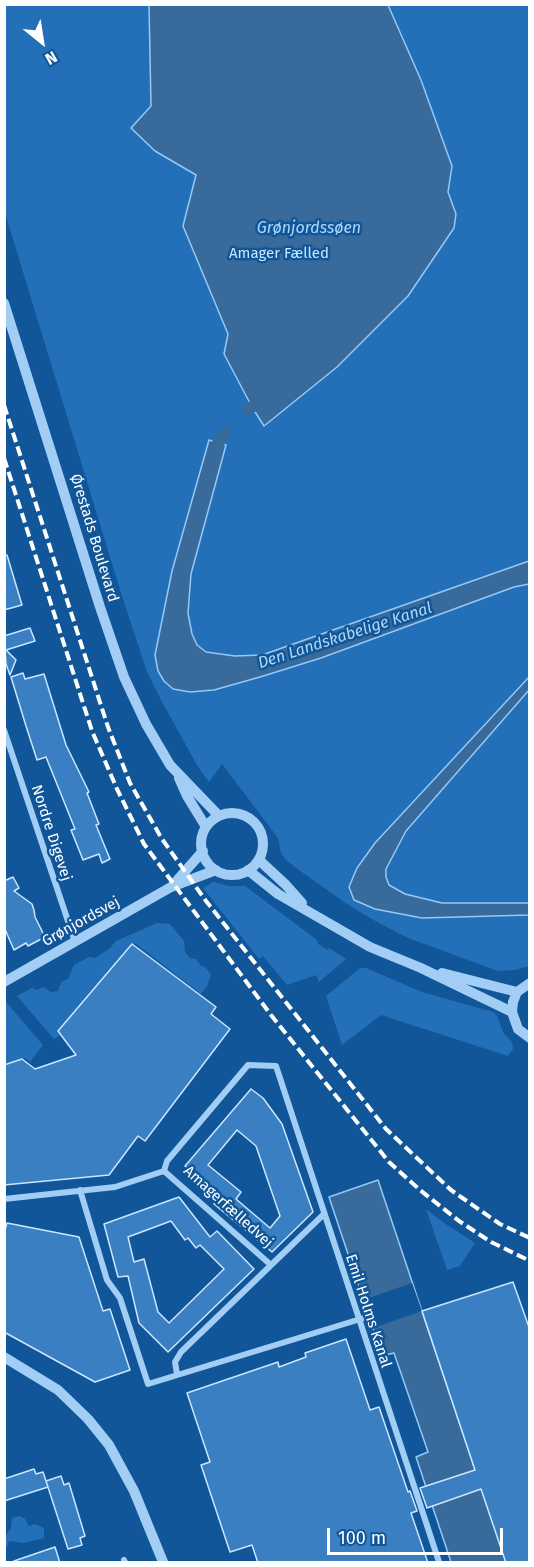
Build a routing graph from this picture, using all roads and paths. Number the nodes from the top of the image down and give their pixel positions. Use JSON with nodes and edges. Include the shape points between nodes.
{"nodes":[{"id":1,"x":4,"y":303,"type":"edge"},
{"id":2,"x":4,"y":730,"type":"edge"},
{"id":3,"x":176,"y":772,"type":"junction"},
{"id":4,"x":219,"y":816,"type":"junction"},
{"id":5,"x":206,"y":827,"type":"junction"},
{"id":6,"x":202,"y":851,"type":"junction"},
{"id":7,"x":259,"y":860,"type":"junction"},
{"id":8,"x":216,"y":870,"type":"junction"},
{"id":9,"x":248,"y":870,"type":"junction"},
{"id":10,"x":171,"y":887,"type":"junction"},
{"id":11,"x":309,"y":910,"type":"junction"},
{"id":12,"x":75,"y":943,"type":"junction"},
{"id":13,"x":421,"y":968,"type":"junction"},
{"id":14,"x":4,"y":982,"type":"edge"},
{"id":15,"x":530,"y":983,"type":"edge"},
{"id":16,"x":517,"y":992,"type":"junction"},
{"id":17,"x":512,"y":1012,"type":"junction"},
{"id":18,"x":530,"y":1038,"type":"edge"},
{"id":19,"x":276,"y":1066,"type":"joint"},
{"id":20,"x":164,"y":1171,"type":"junction"},
{"id":21,"x":80,"y":1190,"type":"junction"},
{"id":22,"x":4,"y":1199,"type":"edge"},
{"id":23,"x":324,"y":1214,"type":"junction"},
{"id":24,"x":271,"y":1265,"type":"junction"},
{"id":25,"x":367,"y":1317,"type":"dead end"},
{"id":26,"x":358,"y":1318,"type":"junction"},
{"id":27,"x":4,"y":1358,"type":"edge"},
{"id":28,"x":177,"y":1374,"type":"junction"},
{"id":29,"x":163,"y":1563,"type":"edge"},
{"id":30,"x":440,"y":1563,"type":"edge"}],
"edges":[{"from":1,"to":3,"type":"street","name":"Ørestads Boulevard","via":[[124,677],[146,724]]},
{"from":2,"to":12,"type":"street","name":"Nordre Digevej"},
{"from":3,"to":4,"type":"street","name":"Ørestads Boulevard"},
{"from":3,"to":5,"type":"street","name":"Ørestads Boulevard"},
{"from":4,"to":5,"type":"street"},
{"from":4,"to":7,"type":"street","via":[[238,814],[255,823],[263,845]]},
{"from":5,"to":6,"type":"street"},
{"from":6,"to":8,"type":"street"},
{"from":6,"to":10,"type":"street","name":"Grønjordsvej"},
{"from":7,"to":9,"type":"street"},
{"from":7,"to":11,"type":"street"},
{"from":8,"to":9,"type":"street","via":[[232,874]]},
{"from":8,"to":10,"type":"street","name":"Grønjordsvej"},
{"from":9,"to":11,"type":"street","via":[[278,894]]},
{"from":10,"to":12,"type":"street","name":"Grønjordsvej"},
{"from":11,"to":13,"type":"street","via":[[370,947]]},
{"from":12,"to":14,"type":"street","name":"Grønjordsvej"},
{"from":13,"to":16,"type":"street"},
{"from":13,"to":17,"type":"street"},
{"from":15,"to":16,"type":"street"},
{"from":16,"to":17,"type":"street"},
{"from":17,"to":18,"type":"street","via":[[518,1029]]},
{"from":19,"to":20,"type":"street","name":"Amagerfælledvej","via":[[248,1065],[167,1161]]},
{"from":19,"to":23,"type":"street","name":"Emil Holms Kanal"},
{"from":20,"to":21,"type":"street","name":"Amagerfælledvej","via":[[115,1186]]},
{"from":20,"to":24,"type":"street","name":"Amagerfælledvej"},
{"from":21,"to":22,"type":"street","name":"Amagerfælledvej"},
{"from":21,"to":28,"type":"street","via":[[106,1281],[120,1298],[148,1384]]},
{"from":23,"to":24,"type":"street","name":"Amagerfælledvej"},
{"from":23,"to":26,"type":"street","name":"Emil Holms Kanal"},
{"from":24,"to":28,"type":"street","name":"Amagerfælledvej","via":[[181,1352],[175,1362]]},
{"from":25,"to":26,"type":"street"},
{"from":26,"to":28,"type":"street"},
{"from":26,"to":30,"type":"street","name":"Emil Holms Kanal"},
{"from":27,"to":29,"type":"street","via":[[58,1390],[109,1445],[134,1491]]}]}
